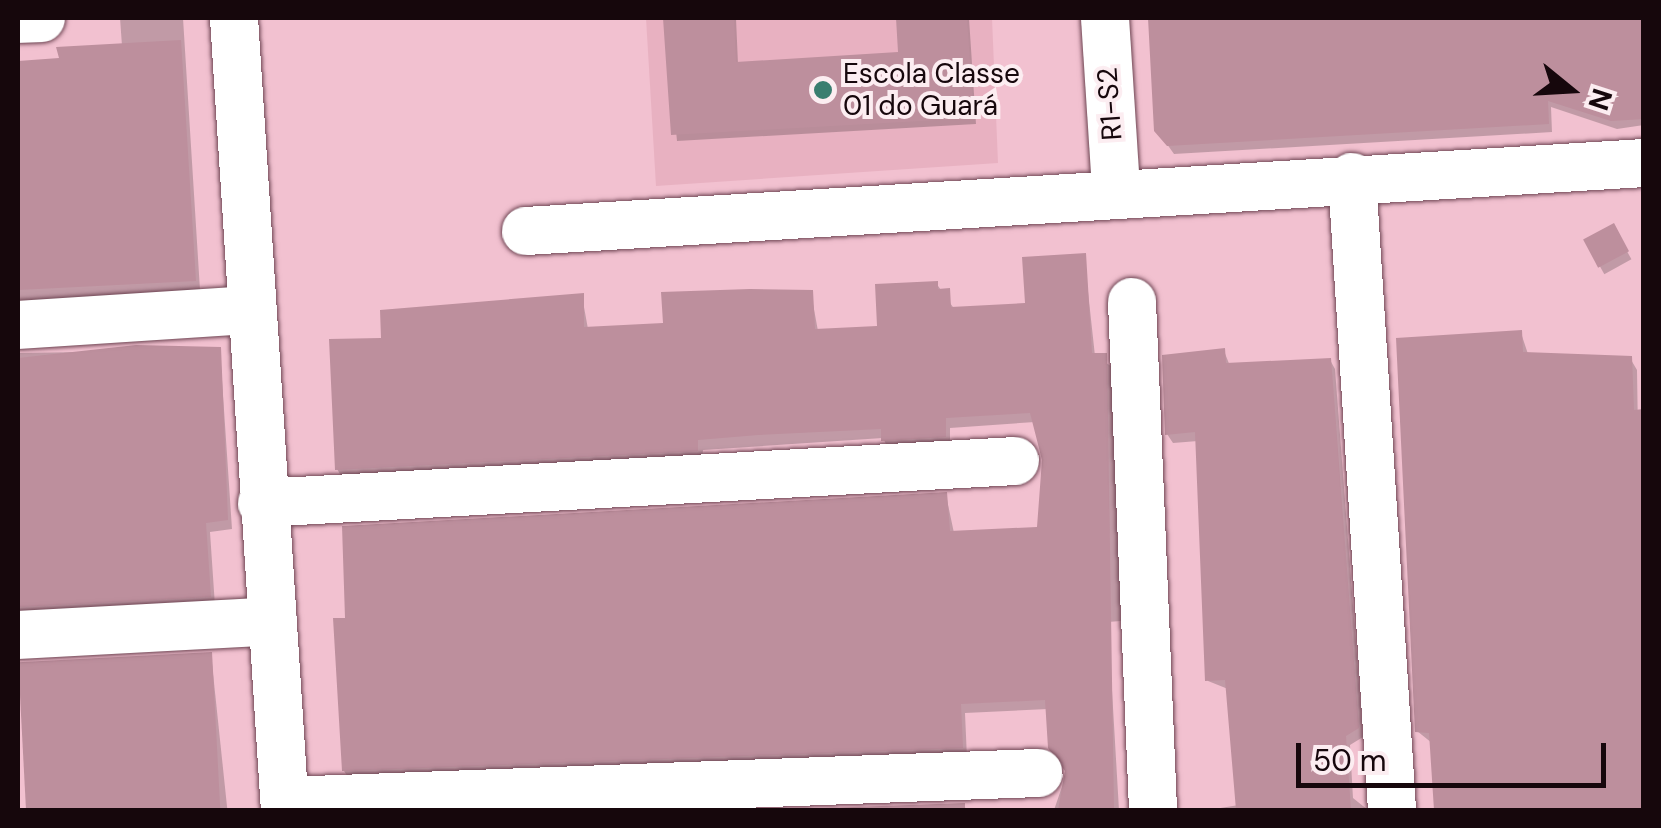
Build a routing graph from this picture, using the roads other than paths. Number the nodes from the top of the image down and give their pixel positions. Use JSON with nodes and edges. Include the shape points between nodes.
{"nodes":[{"id":1,"x":18,"y":18,"type":"edge"},
{"id":2,"x":42,"y":18,"type":"edge"},
{"id":3,"x":234,"y":18,"type":"edge"},
{"id":4,"x":1104,"y":18,"type":"edge"},
{"id":5,"x":1644,"y":163,"type":"edge"},
{"id":6,"x":1352,"y":176,"type":"junction"},
{"id":7,"x":1116,"y":190,"type":"junction"},
{"id":8,"x":526,"y":231,"type":"dead end"},
{"id":9,"x":1132,"y":302,"type":"dead end"},
{"id":10,"x":251,"y":310,"type":"junction"},
{"id":11,"x":18,"y":325,"type":"edge"},
{"id":12,"x":1015,"y":461,"type":"dead end"},
{"id":13,"x":262,"y":504,"type":"junction"},
{"id":14,"x":273,"y":621,"type":"junction"},
{"id":15,"x":18,"y":636,"type":"edge"},
{"id":16,"x":1038,"y":773,"type":"dead end"},
{"id":17,"x":285,"y":806,"type":"edge"},
{"id":18,"x":1153,"y":810,"type":"edge"},
{"id":19,"x":1392,"y":810,"type":"edge"}],
"edges":[{"from":1,"to":2,"type":"street"},
{"from":3,"to":10,"type":"street"},
{"from":4,"to":7,"type":"street","name":"R1-S2"},
{"from":5,"to":6,"type":"street"},
{"from":6,"to":7,"type":"street"},
{"from":6,"to":19,"type":"street"},
{"from":7,"to":8,"type":"street"},
{"from":9,"to":18,"type":"street"},
{"from":10,"to":11,"type":"street"},
{"from":10,"to":13,"type":"street"},
{"from":12,"to":13,"type":"street"},
{"from":13,"to":14,"type":"street"},
{"from":14,"to":15,"type":"street"},
{"from":14,"to":17,"type":"street"},
{"from":16,"to":17,"type":"street"}]}
